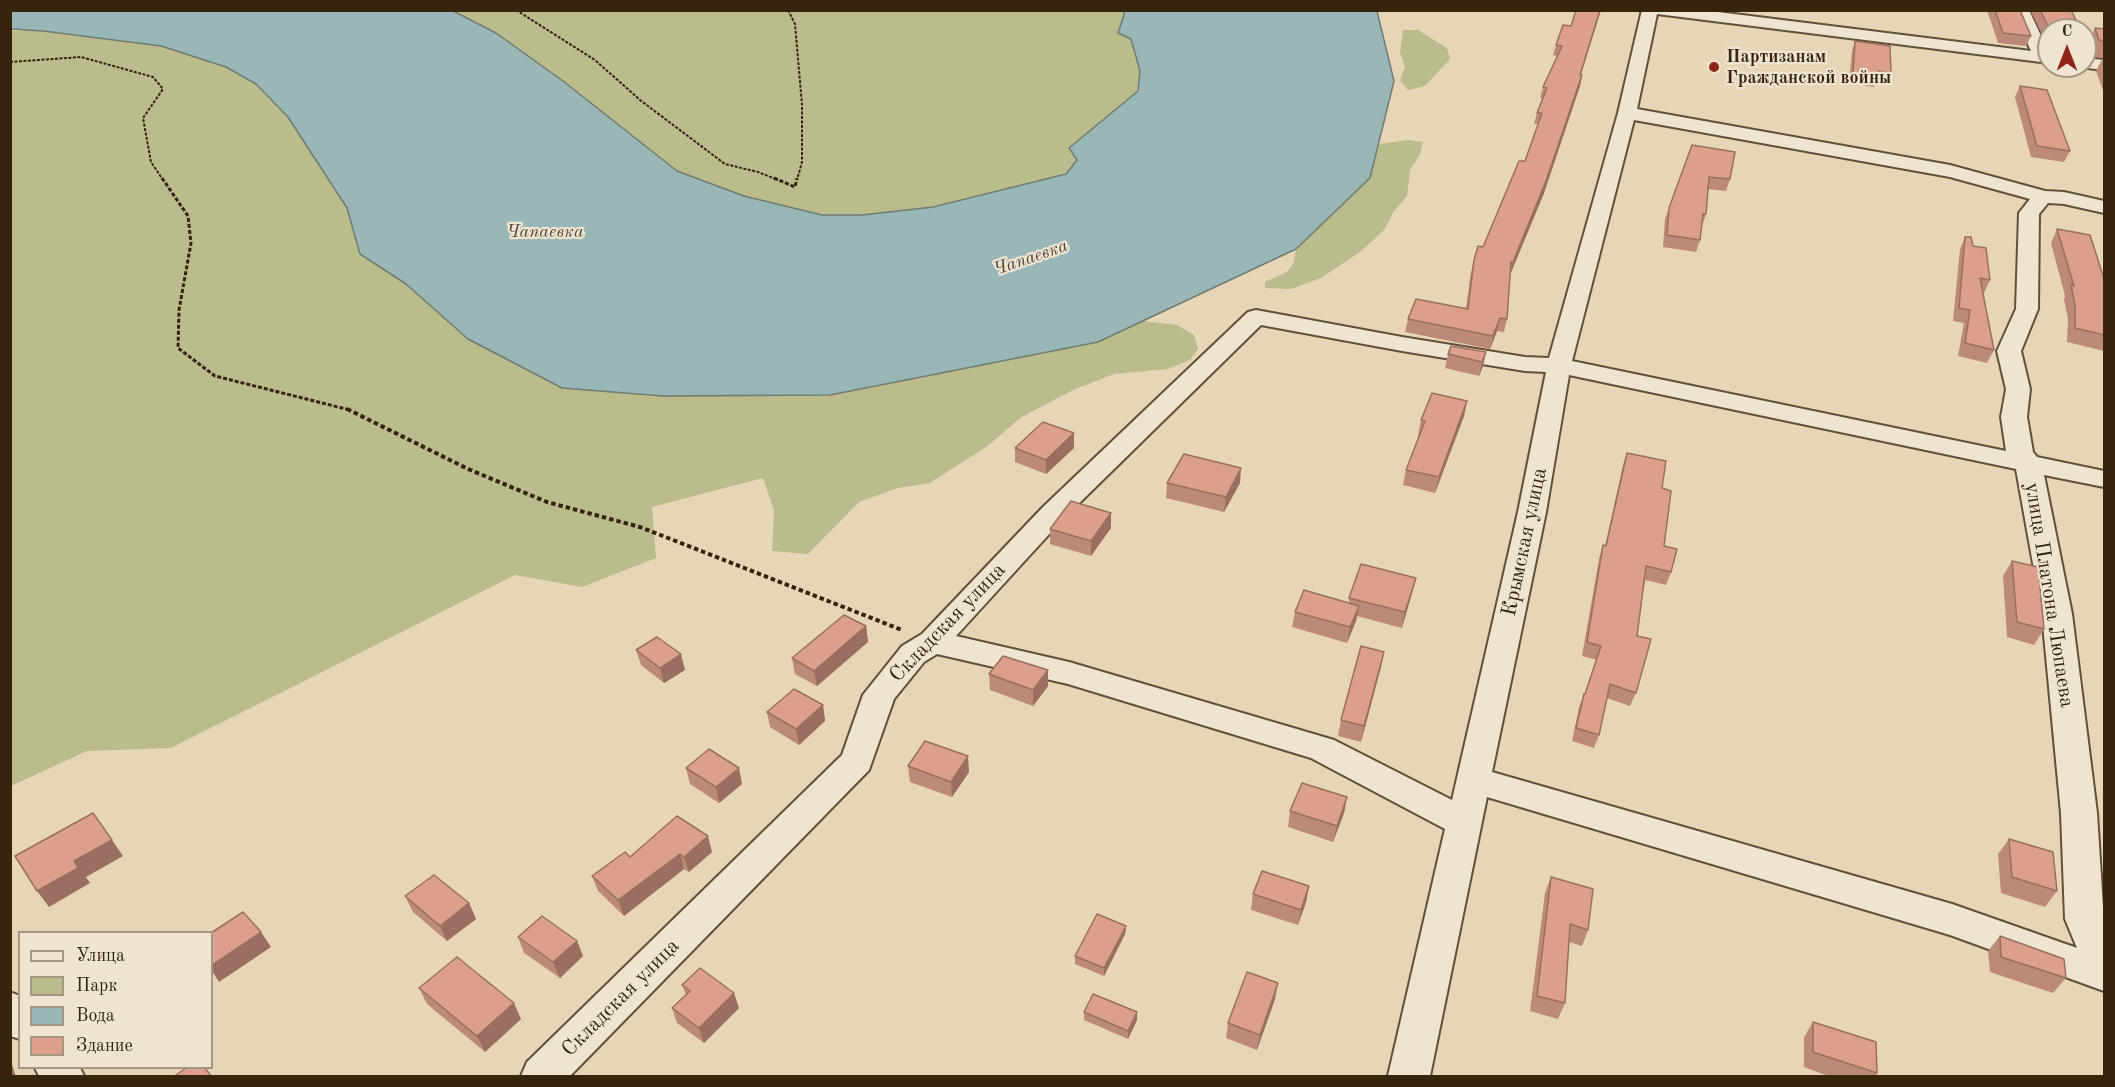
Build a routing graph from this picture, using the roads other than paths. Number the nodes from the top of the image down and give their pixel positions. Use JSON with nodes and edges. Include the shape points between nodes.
{"nodes":[{"id":1,"x":1650,"y":10,"type":"edge"},
{"id":2,"x":1660,"y":10,"type":"edge"},
{"id":3,"x":2021,"y":10,"type":"edge"},
{"id":4,"x":2037,"y":41,"type":"edge"},
{"id":5,"x":2037,"y":57,"type":"edge"},
{"id":6,"x":1627,"y":113,"type":"junction"},
{"id":7,"x":2043,"y":197,"type":"junction"},
{"id":8,"x":2104,"y":207,"type":"edge"},
{"id":9,"x":1560,"y":366,"type":"junction"},
{"id":10,"x":2028,"y":464,"type":"junction"},
{"id":11,"x":2104,"y":479,"type":"edge"},
{"id":12,"x":933,"y":642,"type":"junction"},
{"id":13,"x":1473,"y":780,"type":"junction"},
{"id":14,"x":1464,"y":822,"type":"junction"},
{"id":15,"x":2104,"y":965,"type":"edge"},
{"id":16,"x":2104,"y":974,"type":"edge"},
{"id":17,"x":542,"y":1077,"type":"edge"},
{"id":18,"x":1409,"y":1077,"type":"edge"}],
"edges":[{"from":1,"to":6,"type":"street","name":"Крымская улица"},
{"from":2,"to":5,"type":"street"},
{"from":3,"to":4,"type":"street"},
{"from":6,"to":7,"type":"street","via":[[1950,171]]},
{"from":6,"to":9,"type":"street","name":"Крымская улица"},
{"from":7,"to":8,"type":"street"},
{"from":7,"to":10,"type":"street","name":"улица Платона Люпаева","via":[[2029,213],[2027,309],[2009,351],[2018,388],[2014,417],[2019,454]]},
{"from":9,"to":10,"type":"street"},
{"from":9,"to":12,"type":"street","name":"Складская улица","via":[[1525,364],[1256,317],[1053,513]]},
{"from":9,"to":13,"type":"street","name":"Крымская улица"},
{"from":10,"to":11,"type":"street"},
{"from":10,"to":15,"type":"street","name":"улица Платона Люпаева","via":[[2057,614],[2079,813],[2084,919]]},
{"from":12,"to":14,"type":"street","via":[[1069,673],[1322,749]]},
{"from":12,"to":17,"type":"street","name":"Складская улица","via":[[913,654],[879,695],[857,761]]},
{"from":13,"to":14,"type":"street","name":"Крымская улица"},
{"from":13,"to":16,"type":"street","via":[[1952,920]]},
{"from":14,"to":18,"type":"street","name":"Крымская улица"}]}
